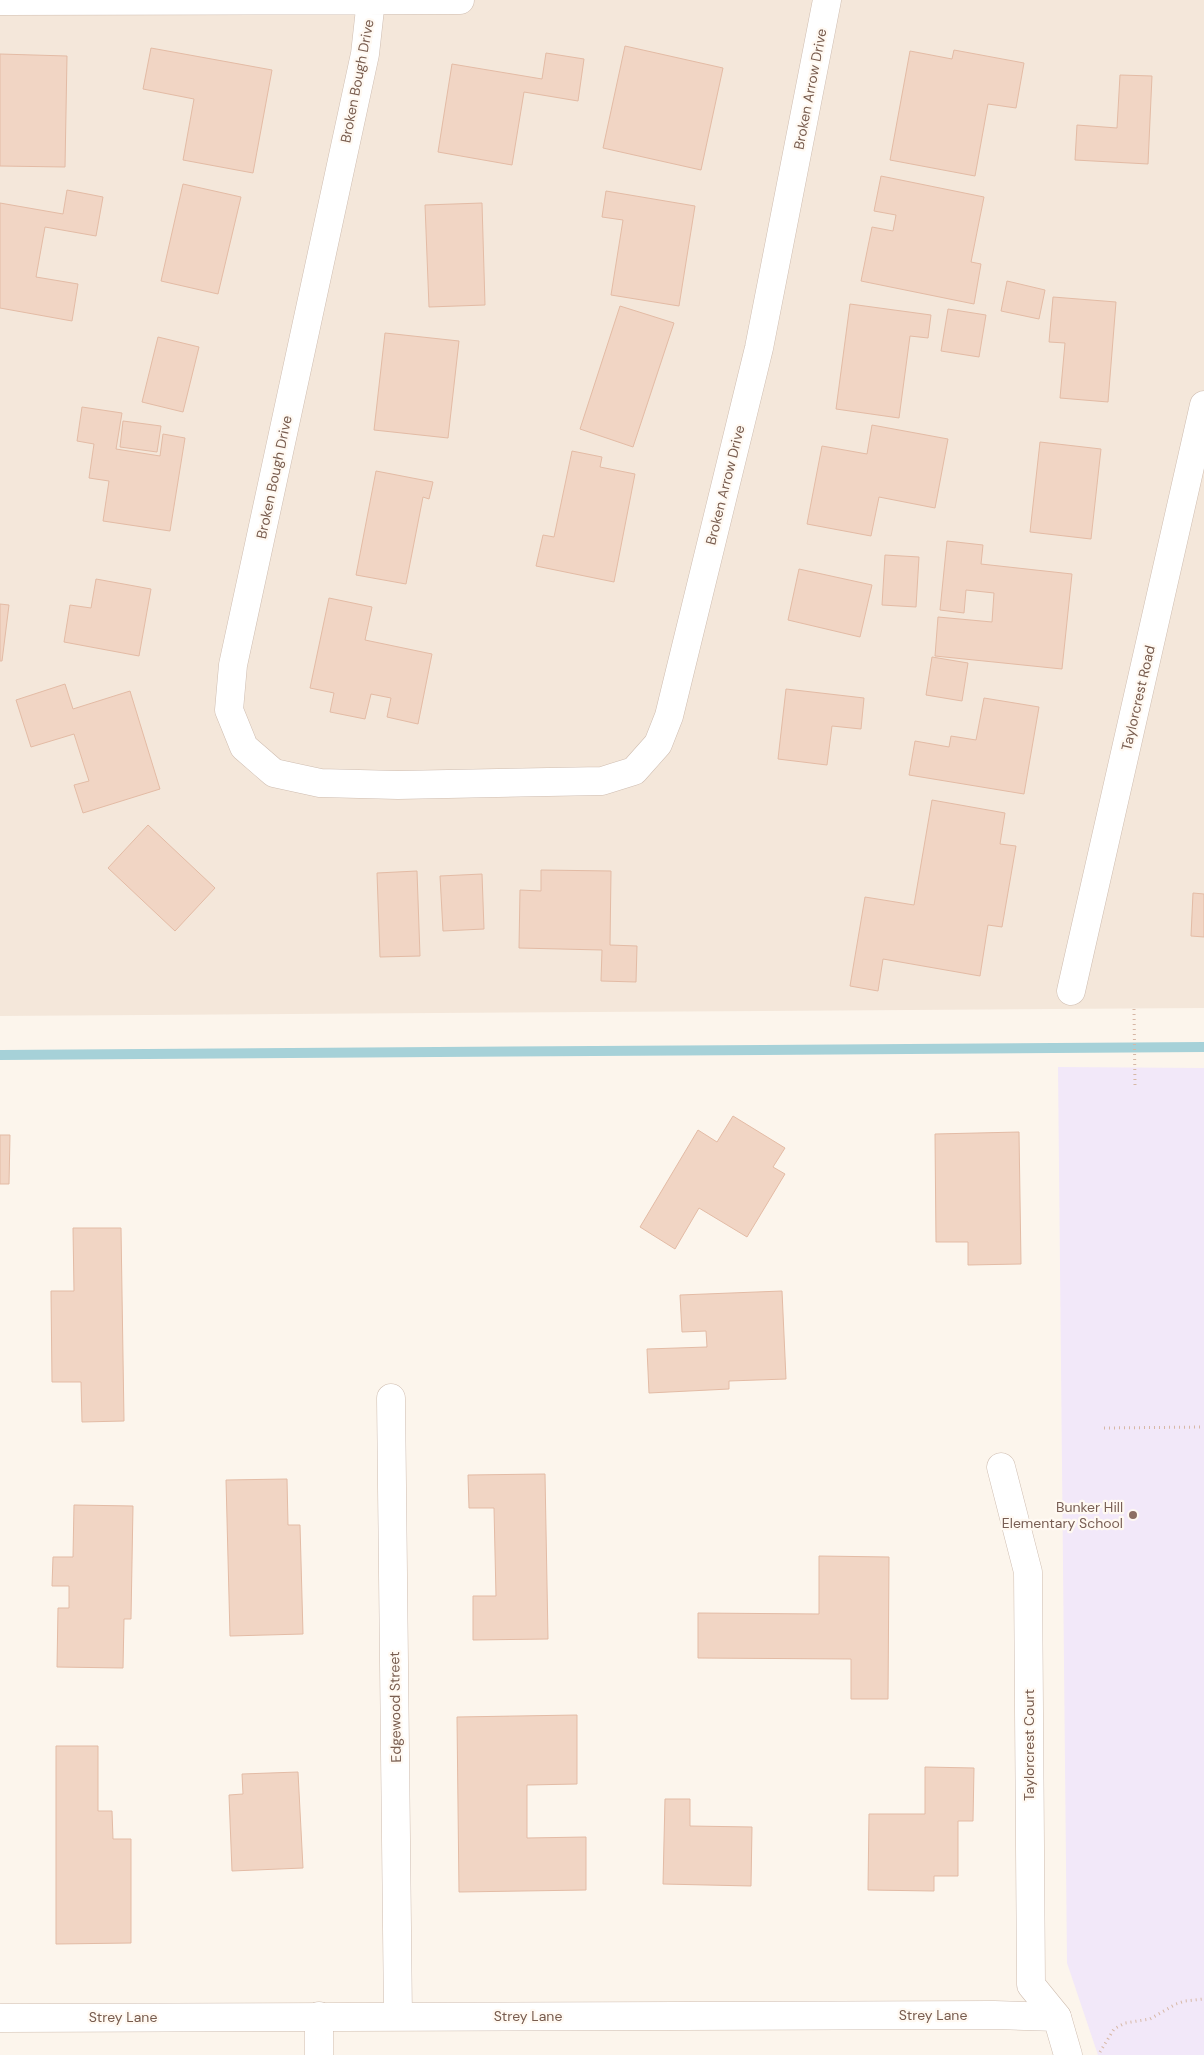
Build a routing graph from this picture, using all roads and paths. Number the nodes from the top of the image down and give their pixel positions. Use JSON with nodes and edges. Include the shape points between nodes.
{"nodes":[{"id":1,"x":371,"y":0,"type":"edge"},
{"id":2,"x":460,"y":0,"type":"edge"},
{"id":3,"x":827,"y":0,"type":"edge"},
{"id":4,"x":0,"y":1,"type":"edge"},
{"id":5,"x":1204,"y":405,"type":"edge"},
{"id":6,"x":444,"y":784,"type":"joint"},
{"id":7,"x":1071,"y":992,"type":"dead end"},
{"id":8,"x":1134,"y":1009,"type":"dead end"},
{"id":9,"x":1135,"y":1086,"type":"dead end"},
{"id":10,"x":392,"y":1398,"type":"dead end"},
{"id":11,"x":1204,"y":1426,"type":"edge"},
{"id":12,"x":1104,"y":1428,"type":"dead end"},
{"id":13,"x":1001,"y":1467,"type":"dead end"},
{"id":14,"x":1204,"y":2000,"type":"edge"},
{"id":15,"x":318,"y":2016,"type":"junction"},
{"id":16,"x":398,"y":2016,"type":"junction"},
{"id":17,"x":1057,"y":2017,"type":"junction"},
{"id":18,"x":0,"y":2018,"type":"edge"},
{"id":19,"x":1081,"y":2054,"type":"edge"},
{"id":20,"x":319,"y":2055,"type":"edge"}],
"edges":[{"from":1,"to":2,"type":"street"},
{"from":1,"to":4,"type":"street"},
{"from":1,"to":6,"type":"street","name":"Broken Bough Drive","via":[[365,54],[233,665],[229,710],[244,747],[274,773],[320,783]]},
{"from":3,"to":6,"type":"street","name":"Broken Arrow Drive","via":[[759,348],[669,716],[658,744],[634,771],[602,781]]},
{"from":5,"to":7,"type":"street","name":"Taylorcrest Road"},
{"from":8,"to":9,"type":"path"},
{"from":10,"to":16,"type":"street","name":"Edgewood Street"},
{"from":11,"to":12,"type":"path"},
{"from":13,"to":17,"type":"street","name":"Taylorcrest Court","via":[[1028,1572],[1031,1985]]},
{"from":14,"to":19,"type":"path","via":[[1186,2001],[1150,2019],[1125,2023],[1114,2029],[1098,2055]]},
{"from":15,"to":16,"type":"street","name":"Strey Lane"},
{"from":15,"to":18,"type":"street","name":"Strey Lane"},
{"from":15,"to":20,"type":"street"},
{"from":16,"to":17,"type":"street","name":"Strey Lane"},
{"from":17,"to":19,"type":"street"}]}
